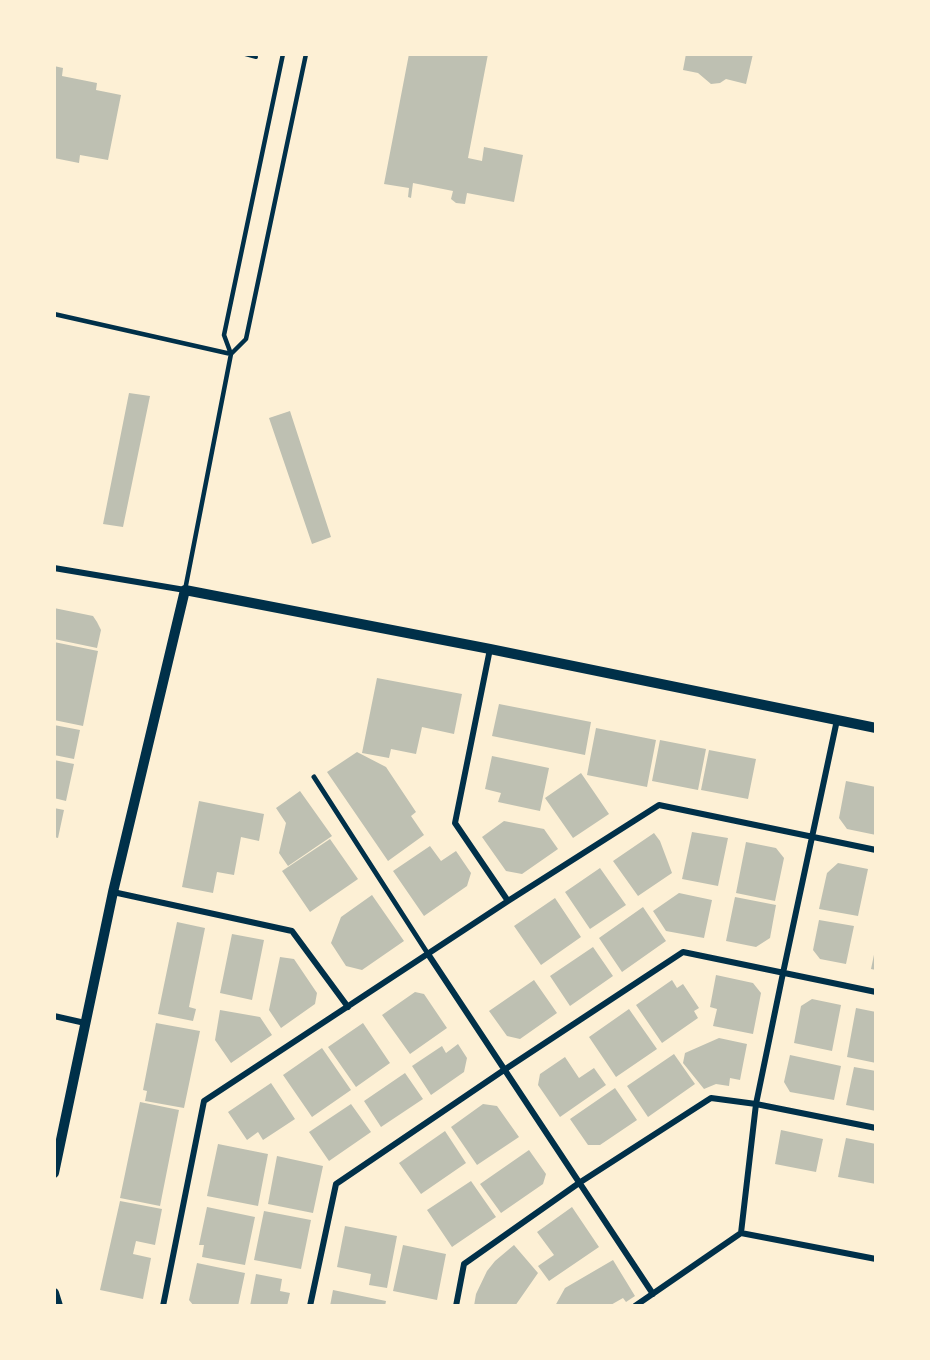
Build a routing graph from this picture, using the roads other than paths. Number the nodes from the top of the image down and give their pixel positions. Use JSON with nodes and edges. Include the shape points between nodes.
{"nodes":[{"id":1,"x":283,"y":54,"type":"edge"},
{"id":2,"x":306,"y":54,"type":"edge"},
{"id":3,"x":54,"y":314,"type":"edge"},
{"id":4,"x":231,"y":354,"type":"junction"},
{"id":5,"x":54,"y":568,"type":"edge"},
{"id":6,"x":184,"y":590,"type":"junction"},
{"id":7,"x":490,"y":649,"type":"junction"},
{"id":8,"x":837,"y":720,"type":"junction"},
{"id":9,"x":876,"y":728,"type":"edge"},
{"id":10,"x":314,"y":777,"type":"dead end"},
{"id":11,"x":812,"y":837,"type":"junction"},
{"id":12,"x":876,"y":850,"type":"edge"},
{"id":13,"x":113,"y":892,"type":"junction"},
{"id":14,"x":508,"y":901,"type":"junction"},
{"id":15,"x":428,"y":954,"type":"junction"},
{"id":16,"x":783,"y":973,"type":"junction"},
{"id":17,"x":876,"y":992,"type":"edge"},
{"id":18,"x":348,"y":1007,"type":"junction"},
{"id":19,"x":54,"y":1016,"type":"edge"},
{"id":20,"x":85,"y":1023,"type":"junction"},
{"id":21,"x":504,"y":1070,"type":"junction"},
{"id":22,"x":756,"y":1104,"type":"junction"},
{"id":23,"x":59,"y":1120,"type":"edge"},
{"id":24,"x":876,"y":1128,"type":"edge"},
{"id":25,"x":54,"y":1173,"type":"edge"},
{"id":26,"x":579,"y":1183,"type":"junction"},
{"id":27,"x":741,"y":1233,"type":"junction"},
{"id":28,"x":876,"y":1258,"type":"edge"},
{"id":29,"x":54,"y":1293,"type":"edge"},
{"id":30,"x":653,"y":1294,"type":"junction"},
{"id":31,"x":58,"y":1306,"type":"edge"},
{"id":32,"x":163,"y":1306,"type":"edge"},
{"id":33,"x":310,"y":1306,"type":"edge"},
{"id":34,"x":456,"y":1306,"type":"edge"},
{"id":35,"x":635,"y":1306,"type":"edge"}],
"edges":[{"from":1,"to":4,"type":"lane","via":[[224,335]]},
{"from":2,"to":4,"type":"lane","via":[[246,339]]},
{"from":3,"to":4,"type":"lane"},
{"from":4,"to":6,"type":"lane"},
{"from":5,"to":6,"type":"street"},
{"from":6,"to":7,"type":"street"},
{"from":6,"to":13,"type":"street"},
{"from":7,"to":8,"type":"street"},
{"from":7,"to":14,"type":"street","via":[[455,823]]},
{"from":8,"to":9,"type":"street"},
{"from":8,"to":11,"type":"street"},
{"from":10,"to":15,"type":"street"},
{"from":11,"to":12,"type":"street"},
{"from":11,"to":14,"type":"street","via":[[659,805]]},
{"from":11,"to":16,"type":"street"},
{"from":13,"to":18,"type":"street","via":[[292,931]]},
{"from":13,"to":20,"type":"street"},
{"from":14,"to":15,"type":"street"},
{"from":15,"to":18,"type":"street"},
{"from":15,"to":21,"type":"street"},
{"from":16,"to":17,"type":"street"},
{"from":16,"to":21,"type":"street","via":[[683,952]]},
{"from":16,"to":22,"type":"street"},
{"from":18,"to":32,"type":"street","via":[[204,1101]]},
{"from":19,"to":20,"type":"street"},
{"from":20,"to":23,"type":"street"},
{"from":21,"to":26,"type":"street"},
{"from":21,"to":33,"type":"street","via":[[336,1184]]},
{"from":22,"to":24,"type":"street"},
{"from":22,"to":26,"type":"street","via":[[711,1098]]},
{"from":22,"to":27,"type":"street"},
{"from":23,"to":25,"type":"street"},
{"from":26,"to":30,"type":"street"},
{"from":26,"to":34,"type":"street","via":[[464,1264]]},
{"from":27,"to":28,"type":"street"},
{"from":27,"to":30,"type":"street"},
{"from":29,"to":31,"type":"street"},
{"from":30,"to":35,"type":"street"}]}
